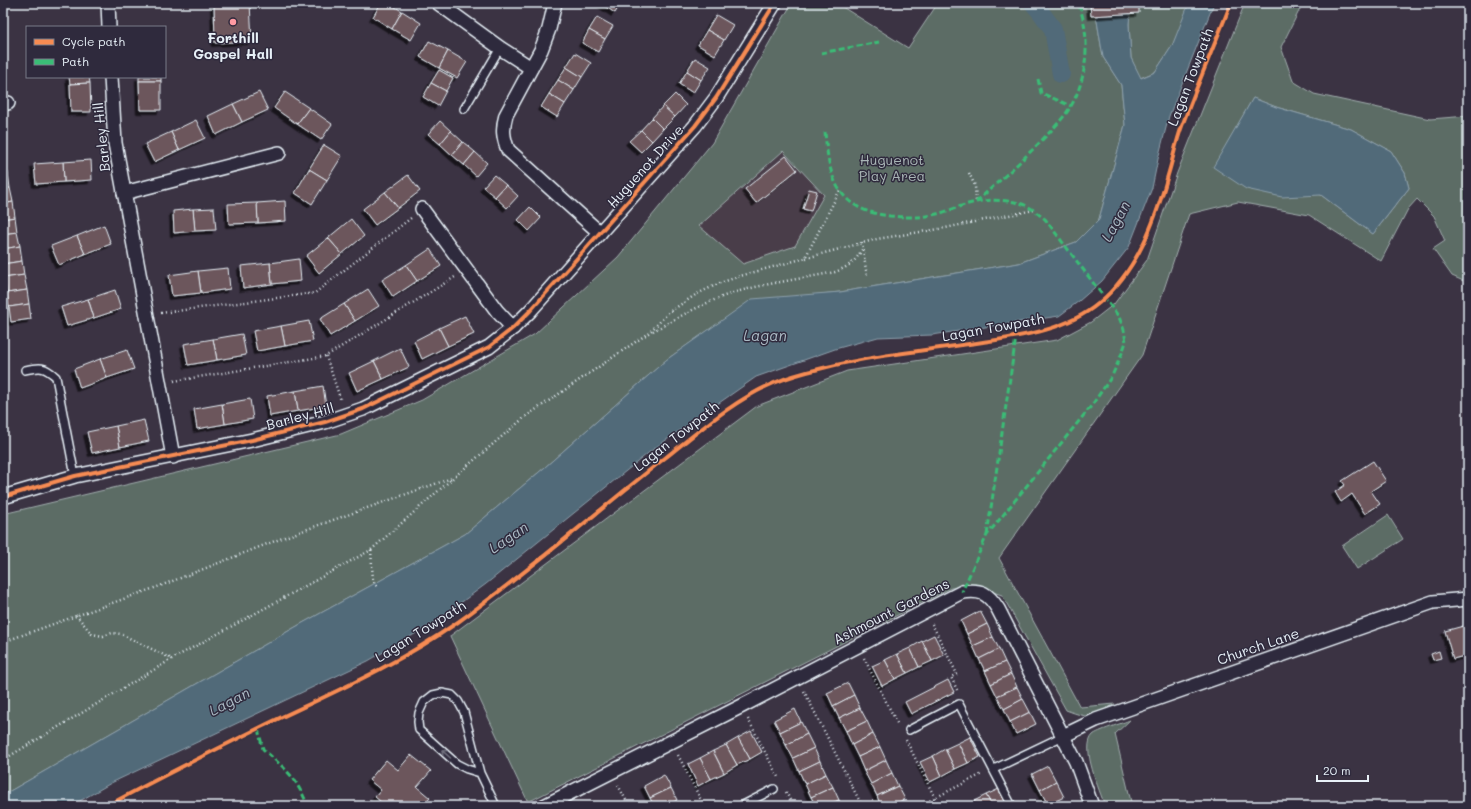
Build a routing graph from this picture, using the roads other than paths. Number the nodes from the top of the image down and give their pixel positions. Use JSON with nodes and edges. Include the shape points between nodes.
{"nodes":[{"id":1,"x":108,"y":3,"type":"edge"},
{"id":2,"x":438,"y":3,"type":"edge"},
{"id":3,"x":556,"y":3,"type":"edge"},
{"id":4,"x":775,"y":3,"type":"edge"},
{"id":5,"x":109,"y":26,"type":"edge"},
{"id":6,"x":500,"y":48,"type":"junction"},
{"id":7,"x":531,"y":68,"type":"junction"},
{"id":8,"x":111,"y":78,"type":"edge"},
{"id":9,"x":464,"y":109,"type":"dead end"},
{"id":10,"x":279,"y":153,"type":"dead end"},
{"id":11,"x":124,"y":193,"type":"junction"},
{"id":12,"x":422,"y":209,"type":"road end"},
{"id":13,"x":600,"y":233,"type":"junction"},
{"id":14,"x":513,"y":328,"type":"junction"},
{"id":15,"x":25,"y":370,"type":"dead end"},
{"id":16,"x":173,"y":457,"type":"junction"},
{"id":17,"x":75,"y":476,"type":"junction"},
{"id":18,"x":3,"y":497,"type":"edge"},
{"id":19,"x":1468,"y":599,"type":"edge"},
{"id":20,"x":906,"y":732,"type":"road end"},
{"id":21,"x":1063,"y":736,"type":"junction"},
{"id":22,"x":994,"y":769,"type":"junction"},
{"id":23,"x":480,"y":773,"type":"junction"},
{"id":24,"x":774,"y":789,"type":"dead end"},
{"id":25,"x":496,"y":806,"type":"edge"},
{"id":26,"x":544,"y":806,"type":"edge"},
{"id":27,"x":741,"y":806,"type":"edge"},
{"id":28,"x":1012,"y":806,"type":"edge"},
{"id":29,"x":1092,"y":806,"type":"edge"}],
"edges":[{"from":1,"to":5,"type":"street"},
{"from":2,"to":6,"type":"street"},
{"from":3,"to":7,"type":"street","via":[[549,30]]},
{"from":4,"to":13,"type":"street","name":"Huguenot Drive","via":[[720,92],[699,120]]},
{"from":6,"to":7,"type":"street"},
{"from":6,"to":9,"type":"lane"},
{"from":7,"to":13,"type":"street","via":[[506,115],[502,126],[503,139],[508,150]]},
{"from":8,"to":11,"type":"street","name":"Barley Hill","via":[[115,142]]},
{"from":10,"to":11,"type":"street"},
{"from":11,"to":16,"type":"street","name":"Barley Hill"},
{"from":12,"to":14,"type":"street","via":[[497,311]]},
{"from":13,"to":14,"type":"street","name":"Huguenot Drive"},
{"from":14,"to":16,"type":"street","name":"Barley Hill","via":[[489,347],[346,415],[252,440]]},
{"from":15,"to":17,"type":"lane","via":[[41,367],[56,377]]},
{"from":16,"to":17,"type":"street","name":"Barley Hill"},
{"from":17,"to":18,"type":"street","name":"Barley Hill"},
{"from":19,"to":21,"type":"street","name":"Church Lane","via":[[1433,602],[1096,720]]},
{"from":20,"to":22,"type":"lane","via":[[959,704]]},
{"from":21,"to":22,"type":"lane"},
{"from":21,"to":26,"type":"street","name":"Ashmount Gardens","via":[[991,598],[978,591],[962,592]]},
{"from":21,"to":29,"type":"street","name":"Ashmount Gardens","via":[[1076,762]]},
{"from":22,"to":28,"type":"lane"},
{"from":23,"to":23,"type":"lane","one_way":true,"via":[[457,764],[419,730],[419,713],[424,702],[433,695],[452,695],[458,701],[464,712]]},
{"from":23,"to":25,"type":"lane"},
{"from":24,"to":27,"type":"lane"}]}
